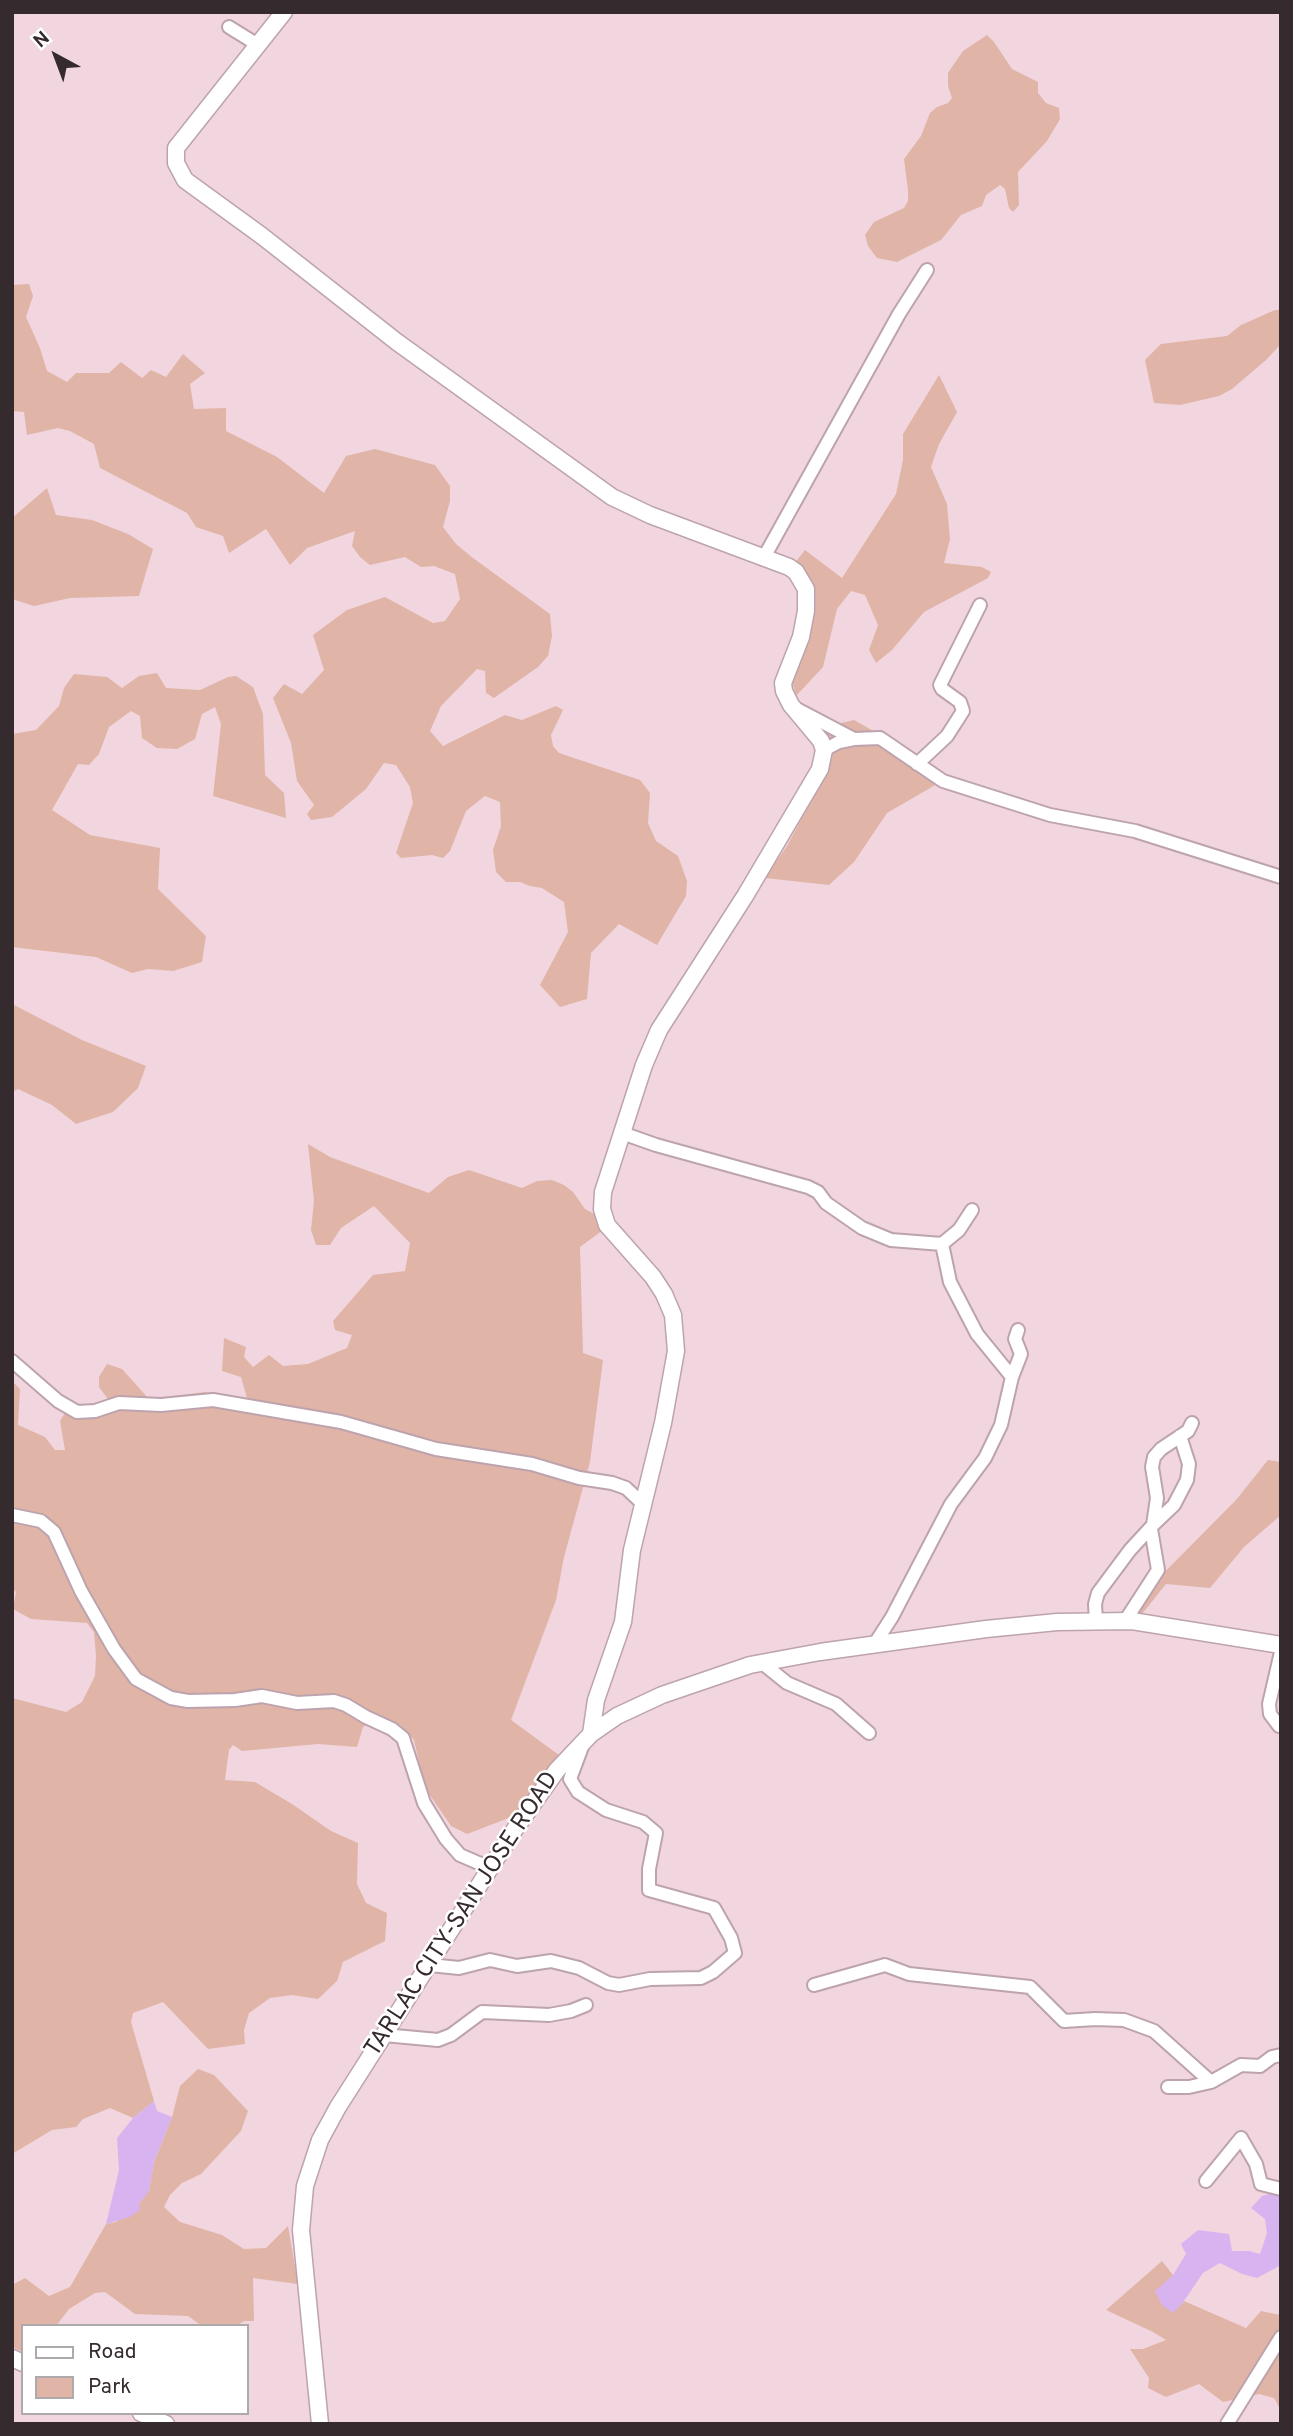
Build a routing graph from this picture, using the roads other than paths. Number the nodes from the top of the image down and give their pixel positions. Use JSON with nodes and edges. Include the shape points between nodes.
{"nodes":[{"id":1,"x":284,"y":12,"type":"edge"},
{"id":2,"x":229,"y":27,"type":"dead end"},
{"id":3,"x":258,"y":45,"type":"junction"},
{"id":4,"x":927,"y":270,"type":"dead end"},
{"id":5,"x":763,"y":559,"type":"junction"},
{"id":6,"x":980,"y":604,"type":"dead end"},
{"id":7,"x":790,"y":705,"type":"junction"},
{"id":8,"x":854,"y":739,"type":"junction"},
{"id":9,"x":824,"y":750,"type":"junction"},
{"id":10,"x":917,"y":764,"type":"junction"},
{"id":11,"x":1281,"y":877,"type":"edge"},
{"id":12,"x":622,"y":1133,"type":"junction"},
{"id":13,"x":972,"y":1210,"type":"dead end"},
{"id":14,"x":942,"y":1244,"type":"junction"},
{"id":15,"x":1018,"y":1330,"type":"dead end"},
{"id":16,"x":12,"y":1361,"type":"edge"},
{"id":17,"x":1012,"y":1377,"type":"junction"},
{"id":18,"x":1192,"y":1423,"type":"dead end"},
{"id":19,"x":1181,"y":1436,"type":"junction"},
{"id":20,"x":643,"y":1504,"type":"junction"},
{"id":21,"x":12,"y":1515,"type":"edge"},
{"id":22,"x":1152,"y":1527,"type":"junction"},
{"id":23,"x":1096,"y":1620,"type":"junction"},
{"id":24,"x":1125,"y":1621,"type":"junction"},
{"id":25,"x":874,"y":1645,"type":"junction"},
{"id":26,"x":1281,"y":1645,"type":"edge"},
{"id":27,"x":1281,"y":1652,"type":"edge"},
{"id":28,"x":761,"y":1662,"type":"junction"},
{"id":29,"x":1279,"y":1726,"type":"dead end"},
{"id":30,"x":869,"y":1733,"type":"dead end"},
{"id":31,"x":588,"y":1736,"type":"junction"},
{"id":32,"x":490,"y":1868,"type":"junction"},
{"id":33,"x":430,"y":1965,"type":"junction"},
{"id":34,"x":814,"y":1985,"type":"dead end"},
{"id":35,"x":586,"y":2005,"type":"dead end"},
{"id":36,"x":384,"y":2035,"type":"junction"},
{"id":37,"x":1281,"y":2055,"type":"edge"},
{"id":38,"x":1211,"y":2082,"type":"junction"},
{"id":39,"x":1168,"y":2087,"type":"dead end"},
{"id":40,"x":1206,"y":2181,"type":"dead end"},
{"id":41,"x":1281,"y":2189,"type":"edge"},
{"id":42,"x":1281,"y":2337,"type":"edge"},
{"id":43,"x":146,"y":2415,"type":"edge"},
{"id":44,"x":166,"y":2424,"type":"edge"},
{"id":45,"x":320,"y":2424,"type":"edge"},
{"id":46,"x":1227,"y":2424,"type":"edge"}],
"edges":[{"from":1,"to":3,"type":"street"},
{"from":2,"to":3,"type":"street"},
{"from":3,"to":5,"type":"street","via":[[176,148],[176,163],[185,180],[612,498]]},
{"from":4,"to":5,"type":"street"},
{"from":5,"to":7,"type":"street","via":[[789,567],[806,589],[802,637],[783,683]]},
{"from":6,"to":10,"type":"street","via":[[940,685],[960,702],[963,711],[947,736]]},
{"from":7,"to":8,"type":"street"},
{"from":7,"to":9,"type":"street"},
{"from":8,"to":9,"type":"street"},
{"from":8,"to":10,"type":"street","via":[[880,738]]},
{"from":9,"to":12,"type":"street","via":[[820,769],[659,1030]]},
{"from":10,"to":11,"type":"street","via":[[943,781],[1044,813],[1135,831]]},
{"from":12,"to":14,"type":"street","via":[[808,1187],[862,1228],[891,1240]]},
{"from":12,"to":20,"type":"street","via":[[603,1192],[604,1218],[664,1294],[676,1339],[673,1375]]},
{"from":13,"to":14,"type":"street"},
{"from":14,"to":17,"type":"street","via":[[950,1282],[966,1314]]},
{"from":15,"to":17,"type":"street","via":[[1015,1339],[1021,1354]]},
{"from":16,"to":20,"type":"street","via":[[77,1412],[119,1403],[161,1405],[213,1399],[332,1420],[417,1444],[612,1483],[626,1488]]},
{"from":17,"to":25,"type":"street","via":[[1001,1425],[985,1458],[951,1504]]},
{"from":18,"to":19,"type":"street"},
{"from":19,"to":22,"type":"street","via":[[1189,1464],[1187,1480],[1174,1505]]},
{"from":19,"to":22,"type":"street","via":[[1154,1457],[1157,1498]]},
{"from":20,"to":31,"type":"street","via":[[623,1622]]},
{"from":21,"to":32,"type":"street","via":[[41,1521],[54,1532],[81,1591],[136,1679],[171,1698],[188,1701],[262,1696],[297,1703],[334,1701],[392,1729],[407,1745],[424,1803],[449,1844]]},
{"from":22,"to":23,"type":"street","via":[[1098,1593]]},
{"from":22,"to":24,"type":"street","via":[[1158,1570]]},
{"from":23,"to":24,"type":"street","name":"TARLAC CITY-SAN JOSE ROAD"},
{"from":23,"to":25,"type":"street","name":"TARLAC CITY-SAN JOSE ROAD","via":[[998,1627]]},
{"from":24,"to":26,"type":"street","name":"TARLAC CITY-SAN JOSE ROAD"},
{"from":25,"to":28,"type":"street","name":"TARLAC CITY-SAN JOSE ROAD"},
{"from":27,"to":29,"type":"street","via":[[1269,1704]]},
{"from":28,"to":30,"type":"street","via":[[787,1683],[836,1704]]},
{"from":28,"to":31,"type":"street","name":"TARLAC CITY-SAN JOSE ROAD","via":[[662,1695]]},
{"from":31,"to":32,"type":"street","name":"TARLAC CITY-SAN JOSE ROAD","via":[[546,1785]]},
{"from":31,"to":33,"type":"street","via":[[569,1779],[578,1792],[606,1810],[643,1822],[656,1833],[649,1890],[714,1908],[736,1953],[701,1978],[619,1984],[551,1962],[517,1966],[490,1960],[459,1968]]},
{"from":32,"to":33,"type":"street","name":"TARLAC CITY-SAN JOSE ROAD"},
{"from":33,"to":36,"type":"street","name":"TARLAC CITY-SAN JOSE ROAD"},
{"from":34,"to":38,"type":"street","via":[[885,1965],[909,1974],[1030,1987],[1064,2021],[1124,2020],[1154,2031]]},
{"from":35,"to":36,"type":"street","via":[[549,2015],[482,2012],[438,2040]]},
{"from":36,"to":45,"type":"street","name":"TARLAC CITY-SAN JOSE ROAD","via":[[320,2140],[305,2186],[302,2248]]},
{"from":37,"to":38,"type":"street","via":[[1260,2066],[1241,2065]]},
{"from":38,"to":39,"type":"street"},
{"from":40,"to":41,"type":"street","via":[[1241,2138],[1261,2184]]},
{"from":42,"to":46,"type":"street"},
{"from":43,"to":44,"type":"street"}]}
